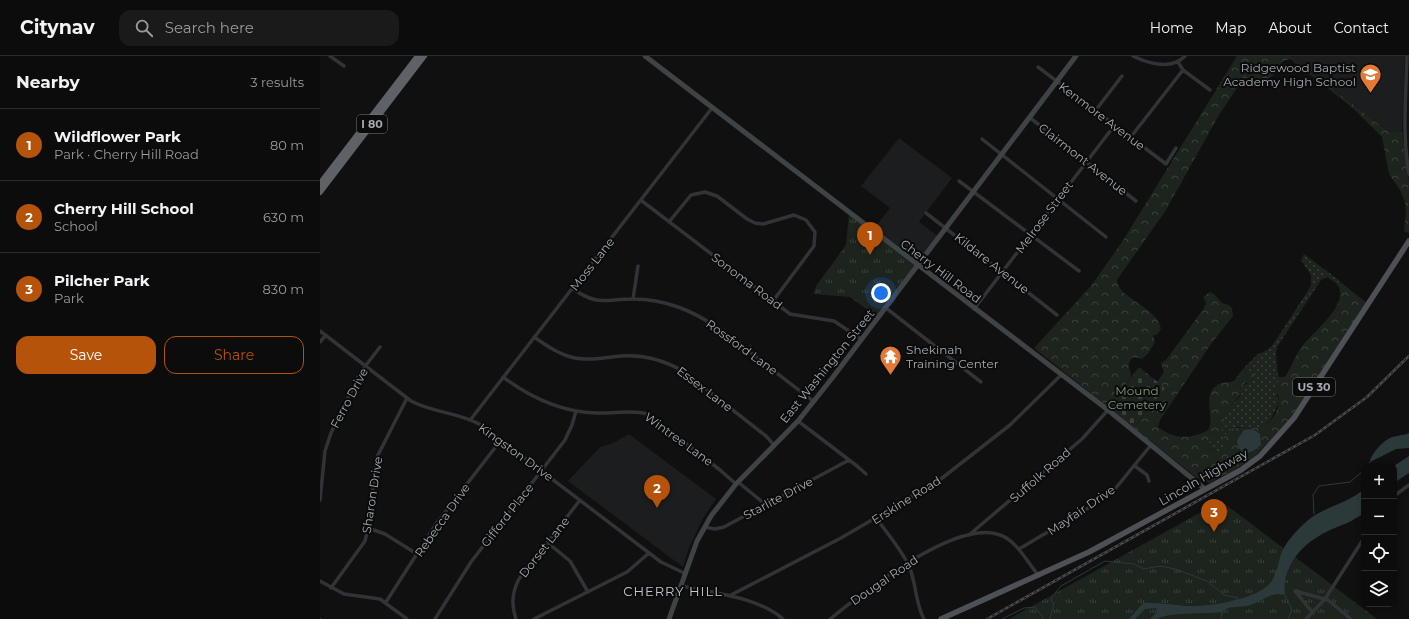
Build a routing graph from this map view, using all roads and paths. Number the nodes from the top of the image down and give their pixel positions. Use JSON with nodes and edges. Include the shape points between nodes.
{"nodes":[{"id":1,"x":330,"y":56,"type":"edge"},
{"id":2,"x":418,"y":56,"type":"edge"},
{"id":3,"x":424,"y":56,"type":"edge"},
{"id":4,"x":645,"y":56,"type":"edge"},
{"id":5,"x":1076,"y":56,"type":"edge"},
{"id":6,"x":1133,"y":56,"type":"edge"},
{"id":7,"x":1185,"y":56,"type":"edge"},
{"id":8,"x":1407,"y":56,"type":"edge"},
{"id":9,"x":1178,"y":62,"type":"junction"},
{"id":10,"x":344,"y":66,"type":"dead end"},
{"id":11,"x":1038,"y":67,"type":"dead end"},
{"id":12,"x":1183,"y":70,"type":"junction"},
{"id":13,"x":1122,"y":76,"type":"dead end"},
{"id":14,"x":1057,"y":81,"type":"junction"},
{"id":15,"x":1210,"y":90,"type":"dead end"},
{"id":16,"x":712,"y":108,"type":"junction"},
{"id":17,"x":1095,"y":111,"type":"junction"},
{"id":18,"x":1030,"y":117,"type":"junction"},
{"id":19,"x":1114,"y":126,"type":"junction"},
{"id":20,"x":1130,"y":138,"type":"junction"},
{"id":21,"x":982,"y":139,"type":"dead end"},
{"id":22,"x":1176,"y":148,"type":"dead end"},
{"id":23,"x":1001,"y":154,"type":"junction"},
{"id":24,"x":1086,"y":162,"type":"junction"},
{"id":25,"x":1409,"y":174,"type":"edge"},
{"id":26,"x":959,"y":181,"type":"dead end"},
{"id":27,"x":320,"y":184,"type":"edge"},
{"id":28,"x":973,"y":191,"type":"junction"},
{"id":29,"x":320,"y":192,"type":"edge"},
{"id":30,"x":1059,"y":198,"type":"junction"},
{"id":31,"x":642,"y":201,"type":"junction"},
{"id":32,"x":1136,"y":201,"type":"dead end"},
{"id":33,"x":926,"y":213,"type":"dead end"},
{"id":34,"x":669,"y":222,"type":"junction"},
{"id":35,"x":946,"y":228,"type":"junction"},
{"id":36,"x":1031,"y":235,"type":"junction"},
{"id":37,"x":1106,"y":237,"type":"dead end"},
{"id":38,"x":1409,"y":241,"type":"edge"},
{"id":39,"x":917,"y":265,"type":"junction"},
{"id":40,"x":638,"y":266,"type":"dead end"},
{"id":41,"x":1003,"y":271,"type":"junction"},
{"id":42,"x":1079,"y":271,"type":"dead end"},
{"id":43,"x":572,"y":288,"type":"junction"},
{"id":44,"x":633,"y":299,"type":"junction"},
{"id":45,"x":773,"y":300,"type":"junction"},
{"id":46,"x":886,"y":308,"type":"junction"},
{"id":47,"x":974,"y":309,"type":"junction"},
{"id":48,"x":1058,"y":314,"type":"dead end"},
{"id":49,"x":320,"y":331,"type":"edge"},
{"id":50,"x":326,"y":335,"type":"junction"},
{"id":51,"x":534,"y":337,"type":"junction"},
{"id":52,"x":861,"y":339,"type":"junction"},
{"id":53,"x":320,"y":342,"type":"edge"},
{"id":54,"x":380,"y":347,"type":"dead end"},
{"id":55,"x":365,"y":366,"type":"junction"},
{"id":56,"x":1061,"y":375,"type":"junction"},
{"id":57,"x":503,"y":377,"type":"junction"},
{"id":58,"x":982,"y":382,"type":"dead end"},
{"id":59,"x":407,"y":398,"type":"junction"},
{"id":60,"x":813,"y":401,"type":"junction"},
{"id":61,"x":1108,"y":410,"type":"junction"},
{"id":62,"x":576,"y":411,"type":"junction"},
{"id":63,"x":471,"y":419,"type":"junction"},
{"id":64,"x":798,"y":421,"type":"junction"},
{"id":65,"x":501,"y":440,"type":"junction"},
{"id":66,"x":774,"y":445,"type":"junction"},
{"id":67,"x":1152,"y":445,"type":"junction"},
{"id":68,"x":850,"y":460,"type":"junction"},
{"id":69,"x":1135,"y":466,"type":"junction"},
{"id":70,"x":542,"y":470,"type":"junction"},
{"id":71,"x":866,"y":474,"type":"dead end"},
{"id":72,"x":1150,"y":481,"type":"dead end"},
{"id":73,"x":737,"y":483,"type":"junction"},
{"id":74,"x":1409,"y":485,"type":"edge"},
{"id":75,"x":1205,"y":489,"type":"junction"},
{"id":76,"x":1397,"y":494,"type":"edge"},
{"id":77,"x":320,"y":500,"type":"edge"},
{"id":78,"x":580,"y":500,"type":"junction"},
{"id":79,"x":766,"y":505,"type":"junction"},
{"id":80,"x":877,"y":519,"type":"junction"},
{"id":81,"x":705,"y":527,"type":"junction"},
{"id":82,"x":368,"y":528,"type":"junction"},
{"id":83,"x":968,"y":535,"type":"junction"},
{"id":84,"x":548,"y":542,"type":"junction"},
{"id":85,"x":1361,"y":543,"type":"edge"},
{"id":86,"x":1019,"y":549,"type":"junction"},
{"id":87,"x":649,"y":553,"type":"junction"},
{"id":88,"x":417,"y":554,"type":"junction"},
{"id":89,"x":907,"y":562,"type":"junction"},
{"id":90,"x":686,"y":574,"type":"junction"},
{"id":91,"x":1039,"y":576,"type":"junction"},
{"id":92,"x":320,"y":581,"type":"edge"},
{"id":93,"x":682,"y":586,"type":"junction"},
{"id":94,"x":331,"y":588,"type":"junction"},
{"id":95,"x":588,"y":592,"type":"junction"},
{"id":96,"x":729,"y":596,"type":"junction"},
{"id":97,"x":1325,"y":599,"type":"junction"},
{"id":98,"x":386,"y":602,"type":"junction"},
{"id":99,"x":1313,"y":613,"type":"junction"},
{"id":100,"x":407,"y":619,"type":"edge"},
{"id":101,"x":435,"y":619,"type":"edge"},
{"id":102,"x":516,"y":619,"type":"edge"},
{"id":103,"x":534,"y":619,"type":"edge"},
{"id":104,"x":669,"y":619,"type":"edge"},
{"id":105,"x":783,"y":619,"type":"edge"},
{"id":106,"x":830,"y":619,"type":"edge"},
{"id":107,"x":924,"y":619,"type":"edge"},
{"id":108,"x":942,"y":619,"type":"edge"},
{"id":109,"x":1306,"y":619,"type":"edge"},
{"id":110,"x":1351,"y":619,"type":"edge"}],
"edges":[{"from":1,"to":10,"type":"street"},
{"from":2,"to":27,"type":"highway","number":"I 80"},
{"from":3,"to":29,"type":"highway","number":"I 80"},
{"from":4,"to":16,"type":"street","name":"Cherry Hill Road"},
{"from":5,"to":14,"type":"street","name":"East Washington Street"},
{"from":6,"to":9,"type":"street","via":[[1151,63]]},
{"from":7,"to":9,"type":"street"},
{"from":8,"to":25,"type":"street","via":[[1404,130]]},
{"from":9,"to":12,"type":"street"},
{"from":11,"to":14,"type":"street","name":"Kenmore Avenue"},
{"from":12,"to":15,"type":"street"},
{"from":12,"to":20,"type":"street"},
{"from":13,"to":17,"type":"street"},
{"from":14,"to":17,"type":"street","name":"Kenmore Avenue"},
{"from":14,"to":18,"type":"street","name":"East Washington Street"},
{"from":16,"to":31,"type":"street","name":"Moss Lane"},
{"from":16,"to":39,"type":"street","name":"Cherry Hill Road"},
{"from":17,"to":19,"type":"street","name":"Kenmore Avenue"},
{"from":18,"to":23,"type":"street","name":"East Washington Street"},
{"from":18,"to":24,"type":"street","name":"Clairmont Avenue"},
{"from":19,"to":20,"type":"street","name":"Kenmore Avenue"},
{"from":19,"to":24,"type":"street","name":"Melrose Street"},
{"from":20,"to":22,"type":"street","name":"Kenmore Avenue","via":[[1166,164]]},
{"from":21,"to":23,"type":"street"},
{"from":23,"to":28,"type":"street","name":"East Washington Street"},
{"from":23,"to":30,"type":"street"},
{"from":24,"to":30,"type":"street","name":"Melrose Street"},
{"from":24,"to":32,"type":"street","name":"Clairmont Avenue"},
{"from":26,"to":28,"type":"street"},
{"from":28,"to":35,"type":"street","name":"East Washington Street"},
{"from":28,"to":36,"type":"street"},
{"from":30,"to":36,"type":"street","name":"Melrose Street"},
{"from":30,"to":37,"type":"street"},
{"from":31,"to":34,"type":"street","name":"Sonoma Road"},
{"from":31,"to":43,"type":"street","name":"Moss Lane"},
{"from":33,"to":35,"type":"street","name":"Kildare Avenue"},
{"from":34,"to":45,"type":"street","name":"Sonoma Road"},
{"from":34,"to":45,"type":"street","via":[[691,196],[705,192],[717,196],[755,223],[763,224],[794,215],[806,220],[815,232],[814,246]]},
{"from":35,"to":39,"type":"street","name":"East Washington Street"},
{"from":35,"to":41,"type":"street","name":"Kildare Avenue"},
{"from":36,"to":41,"type":"street","name":"Melrose Street"},
{"from":36,"to":42,"type":"street"},
{"from":38,"to":75,"type":"main road","name":"Lincoln Highway","number":"US 30","via":[[1280,436],[1241,470]]},
{"from":39,"to":46,"type":"street","name":"East Washington Street"},
{"from":39,"to":47,"type":"street","name":"Cherry Hill Road"},
{"from":40,"to":44,"type":"street"},
{"from":41,"to":47,"type":"street","name":"Melrose Street"},
{"from":41,"to":48,"type":"street","name":"Kildare Avenue"},
{"from":43,"to":44,"type":"street","name":"Rossford Lane","via":[[592,300],[604,302]]},
{"from":43,"to":51,"type":"street","name":"Moss Lane"},
{"from":44,"to":60,"type":"street","name":"Rossford Lane","via":[[664,303],[694,313]]},
{"from":45,"to":52,"type":"street","name":"Sonoma Road","via":[[790,314],[834,321]]},
{"from":46,"to":52,"type":"street","name":"East Washington Street"},
{"from":46,"to":58,"type":"street"},
{"from":47,"to":56,"type":"street","name":"Cherry Hill Road"},
{"from":49,"to":50,"type":"street","name":"Kingston Drive"},
{"from":50,"to":53,"type":"street"},
{"from":50,"to":55,"type":"street","name":"Kingston Drive"},
{"from":51,"to":57,"type":"street","name":"Moss Lane"},
{"from":51,"to":66,"type":"street","name":"Essex Lane","via":[[550,348],[575,358],[635,356],[660,360],[672,365],[755,427]]},
{"from":52,"to":60,"type":"street","name":"East Washington Street"},
{"from":54,"to":55,"type":"street","name":"Ferro Drive"},
{"from":55,"to":59,"type":"street","name":"Kingston Drive"},
{"from":55,"to":77,"type":"street","name":"Ferro Drive","via":[[328,442]]},
{"from":56,"to":61,"type":"street","name":"Cherry Hill Road"},
{"from":56,"to":80,"type":"street","name":"Erskine Road","via":[[983,447],[937,482]]},
{"from":57,"to":62,"type":"street","name":"Wintree Lane","via":[[535,398],[555,407]]},
{"from":57,"to":63,"type":"street","name":"Moss Lane"},
{"from":59,"to":63,"type":"street","name":"Kingston Drive","via":[[426,408]]},
{"from":59,"to":82,"type":"street","name":"Sharon Drive","via":[[377,457]]},
{"from":60,"to":64,"type":"street","name":"East Washington Street"},
{"from":61,"to":67,"type":"street","name":"Cherry Hill Road"},
{"from":61,"to":83,"type":"street","name":"Suffolk Road","via":[[1082,439]]},
{"from":62,"to":70,"type":"street","name":"Gifford Place","via":[[567,437]]},
{"from":62,"to":73,"type":"street","name":"Wintree Lane","via":[[638,411],[648,414]]},
{"from":63,"to":65,"type":"street","name":"Kingston Drive"},
{"from":64,"to":66,"type":"street","name":"East Washington Street"},
{"from":64,"to":68,"type":"street"},
{"from":65,"to":70,"type":"street","name":"Kingston Drive"},
{"from":65,"to":88,"type":"street","name":"Rebecca Drive","via":[[436,524]]},
{"from":66,"to":73,"type":"street","name":"East Washington Street"},
{"from":67,"to":69,"type":"street","name":"Mayfair Drive"},
{"from":67,"to":75,"type":"street","name":"Cherry Hill Road"},
{"from":68,"to":71,"type":"street"},
{"from":68,"to":79,"type":"street","name":"Starlite Drive"},
{"from":69,"to":72,"type":"street","via":[[1147,475]]},
{"from":69,"to":86,"type":"street","name":"Mayfair Drive","via":[[1115,489],[1095,504]]},
{"from":70,"to":78,"type":"street","name":"Kingston Drive"},
{"from":70,"to":101,"type":"street","name":"Gifford Place","via":[[471,562]]},
{"from":73,"to":79,"type":"street","name":"Wintree Lane"},
{"from":73,"to":81,"type":"street","name":"East Washington Street"},
{"from":74,"to":76,"type":"street"},
{"from":75,"to":91,"type":"main road","name":"Lincoln Highway","number":"US 30"},
{"from":78,"to":84,"type":"street","name":"Dorset Lane"},
{"from":78,"to":87,"type":"street","name":"Kingston Drive"},
{"from":79,"to":81,"type":"street","name":"Starlite Drive","via":[[724,527]]},
{"from":80,"to":89,"type":"street"},
{"from":80,"to":96,"type":"street","name":"Erskine Road"},
{"from":81,"to":90,"type":"street","name":"East Washington Street","via":[[697,541]]},
{"from":82,"to":88,"type":"street","via":[[385,534]]},
{"from":82,"to":94,"type":"street","name":"Sharon Drive","via":[[361,548]]},
{"from":83,"to":86,"type":"street","name":"Dougal Road","via":[[999,534],[1010,539]]},
{"from":83,"to":89,"type":"street","name":"Dougal Road","via":[[938,546]]},
{"from":84,"to":95,"type":"street","via":[[570,561]]},
{"from":84,"to":102,"type":"street","name":"Dorset Lane","via":[[515,588],[512,604]]},
{"from":85,"to":97,"type":"street"},
{"from":86,"to":91,"type":"street","name":"Dougal Road"},
{"from":87,"to":90,"type":"street","name":"Kingston Drive"},
{"from":87,"to":95,"type":"street","via":[[627,572]]},
{"from":88,"to":98,"type":"street","name":"Rebecca Drive"},
{"from":89,"to":106,"type":"street","name":"Dougal Road","via":[[867,589]]},
{"from":89,"to":107,"type":"street"},
{"from":90,"to":93,"type":"street","name":"East Washington Street"},
{"from":91,"to":108,"type":"main road","name":"Lincoln Highway","number":"US 30"},
{"from":92,"to":94,"type":"street"},
{"from":93,"to":96,"type":"street"},
{"from":93,"to":104,"type":"street","name":"East Washington Street"},
{"from":94,"to":98,"type":"street"},
{"from":95,"to":103,"type":"street"},
{"from":96,"to":105,"type":"street","via":[[773,611]]},
{"from":97,"to":99,"type":"street"},
{"from":97,"to":99,"type":"street","via":[[1295,592]]},
{"from":97,"to":110,"type":"street"},
{"from":98,"to":100,"type":"street"},
{"from":99,"to":109,"type":"street"}]}
